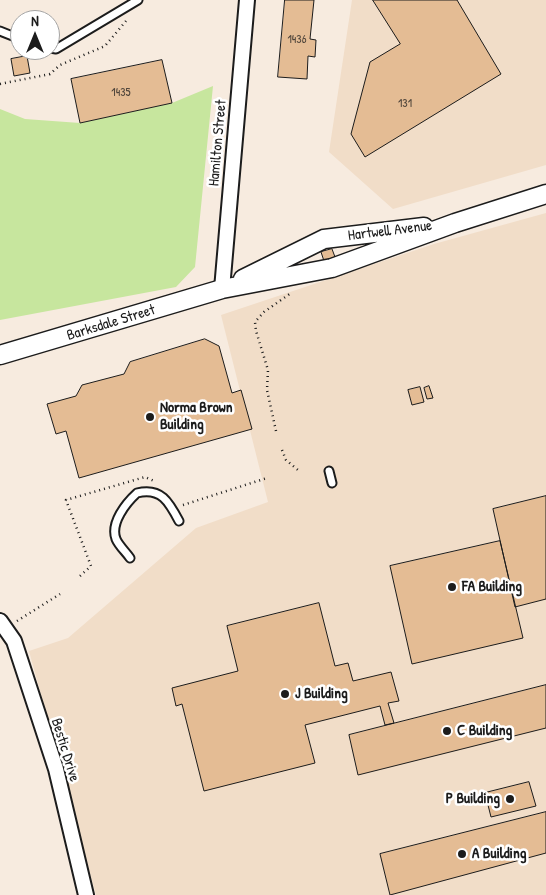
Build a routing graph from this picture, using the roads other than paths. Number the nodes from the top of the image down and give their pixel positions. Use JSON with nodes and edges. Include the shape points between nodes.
{"nodes":[{"id":1,"x":138,"y":0,"type":"edge"},
{"id":2,"x":247,"y":0,"type":"edge"},
{"id":3,"x":60,"y":47,"type":"edge"},
{"id":4,"x":546,"y":194,"type":"edge"},
{"id":5,"x":455,"y":223,"type":"junction"},
{"id":6,"x":324,"y":240,"type":"joint"},
{"id":7,"x":332,"y":268,"type":"joint"},
{"id":8,"x":222,"y":289,"type":"junction"},
{"id":9,"x":0,"y":355,"type":"edge"},
{"id":10,"x":329,"y":471,"type":"dead end"},
{"id":11,"x":332,"y":482,"type":"dead end"},
{"id":12,"x":179,"y":521,"type":"dead end"},
{"id":13,"x":130,"y":558,"type":"dead end"},
{"id":14,"x":7,"y":622,"type":"edge"},
{"id":15,"x":14,"y":640,"type":"junction"},
{"id":16,"x":0,"y":646,"type":"edge"},
{"id":17,"x":86,"y":895,"type":"edge"}],
"edges":[{"from":1,"to":3,"type":"lane"},
{"from":2,"to":8,"type":"street","name":"Hamilton Street"},
{"from":4,"to":5,"type":"street","name":"Hartwell Avenue"},
{"from":5,"to":6,"type":"street","name":"Hartwell Avenue"},
{"from":5,"to":7,"type":"street","name":"Hartwell Avenue"},
{"from":6,"to":8,"type":"street","name":"Barksdale Street"},
{"from":7,"to":8,"type":"street","name":"Barksdale Street"},
{"from":8,"to":9,"type":"street","name":"Barksdale Street"},
{"from":10,"to":11,"type":"lane"},
{"from":12,"to":13,"type":"lane","via":[[164,497],[155,492],[137,493],[122,511],[114,534]]},
{"from":14,"to":15,"type":"street","name":"Bestic Drive"},
{"from":15,"to":16,"type":"street"},
{"from":15,"to":17,"type":"street","name":"Bestic Drive","via":[[56,769]]}]}
